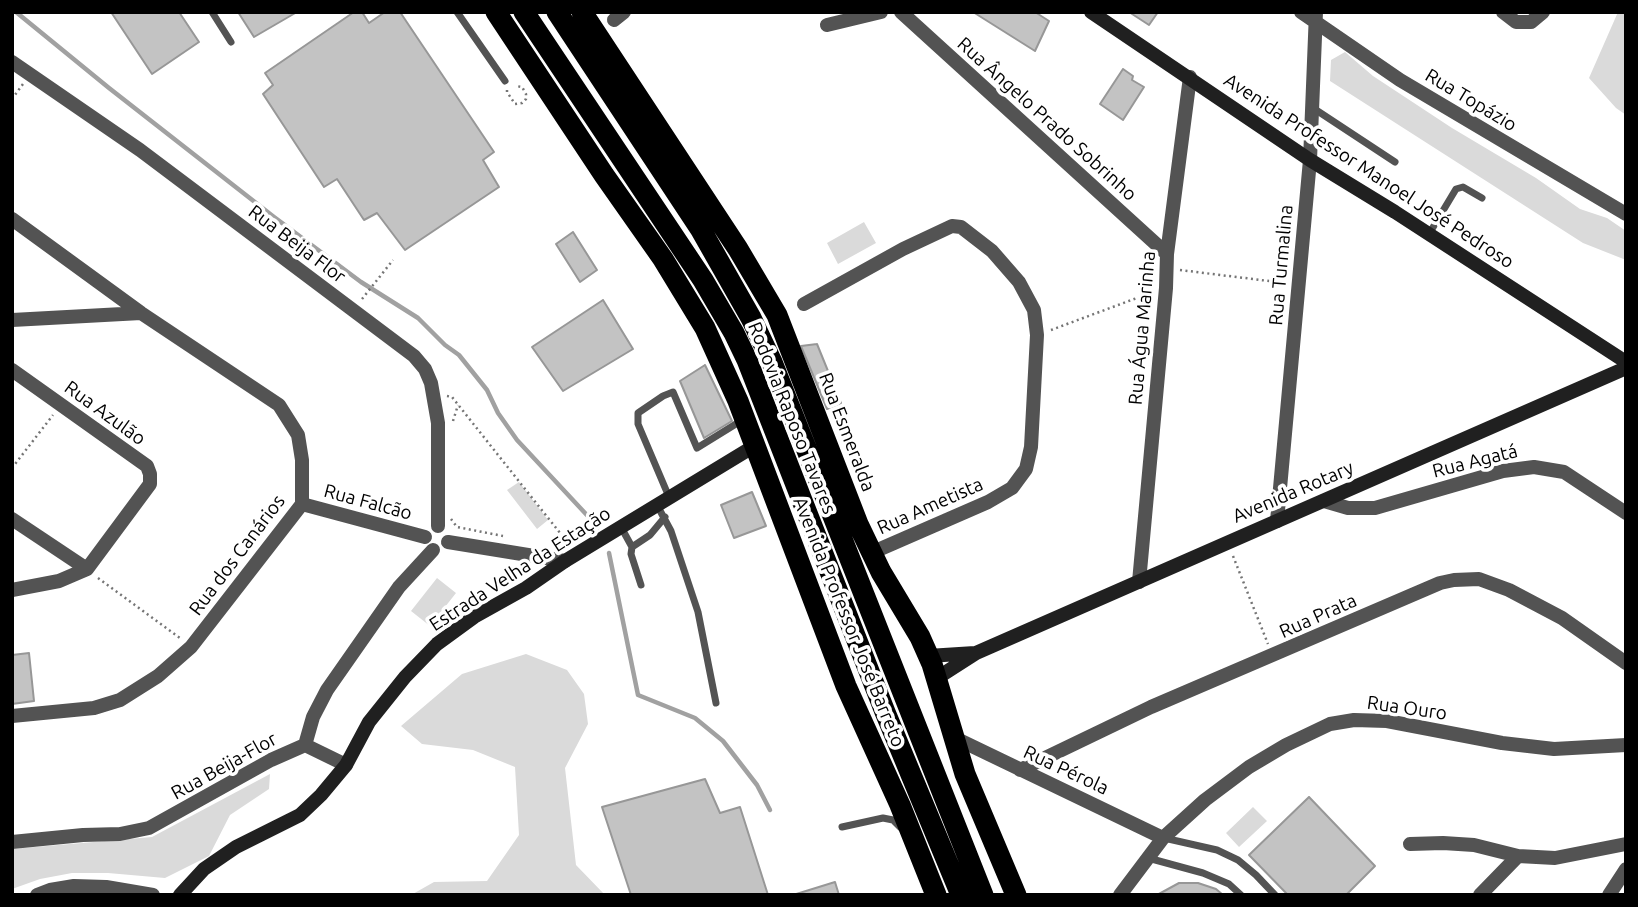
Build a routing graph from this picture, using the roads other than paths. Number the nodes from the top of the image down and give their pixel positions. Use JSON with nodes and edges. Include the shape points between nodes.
{"nodes":[{"id":1,"x":212,"y":12,"type":"edge"},
{"id":2,"x":457,"y":12,"type":"edge"},
{"id":3,"x":496,"y":12,"type":"edge"},
{"id":4,"x":524,"y":12,"type":"edge"},
{"id":5,"x":556,"y":12,"type":"edge"},
{"id":6,"x":582,"y":12,"type":"edge"},
{"id":7,"x":881,"y":12,"type":"edge"},
{"id":8,"x":901,"y":12,"type":"edge"},
{"id":9,"x":1091,"y":12,"type":"edge"},
{"id":10,"x":1301,"y":12,"type":"edge"},
{"id":11,"x":1503,"y":12,"type":"edge"},
{"id":12,"x":1543,"y":12,"type":"edge"},
{"id":13,"x":1316,"y":17,"type":"edge"},
{"id":14,"x":827,"y":25,"type":"dead end"},
{"id":15,"x":231,"y":42,"type":"dead end"},
{"id":16,"x":12,"y":62,"type":"edge"},
{"id":17,"x":1190,"y":77,"type":"junction"},
{"id":18,"x":505,"y":81,"type":"dead end"},
{"id":19,"x":1312,"y":107,"type":"junction"},
{"id":20,"x":1310,"y":160,"type":"junction"},
{"id":21,"x":1395,"y":162,"type":"dead end"},
{"id":22,"x":1482,"y":198,"type":"dead end"},
{"id":23,"x":1626,"y":214,"type":"edge"},
{"id":24,"x":12,"y":219,"type":"edge"},
{"id":25,"x":1429,"y":234,"type":"junction"},
{"id":26,"x":1167,"y":262,"type":"junction"},
{"id":27,"x":804,"y":304,"type":"dead end"},
{"id":28,"x":142,"y":313,"type":"junction"},
{"id":29,"x":12,"y":320,"type":"edge"},
{"id":30,"x":1626,"y":362,"type":"edge"},
{"id":31,"x":1626,"y":368,"type":"edge"},
{"id":32,"x":12,"y":370,"type":"edge"},
{"id":33,"x":745,"y":418,"type":"junction"},
{"id":34,"x":756,"y":445,"type":"junction"},
{"id":35,"x":1324,"y":501,"type":"junction"},
{"id":36,"x":302,"y":504,"type":"junction"},
{"id":37,"x":663,"y":506,"type":"junction"},
{"id":38,"x":1626,"y":513,"type":"edge"},
{"id":39,"x":12,"y":519,"type":"edge"},
{"id":40,"x":1277,"y":521,"type":"junction"},
{"id":41,"x":438,"y":526,"type":"junction"},
{"id":42,"x":621,"y":527,"type":"junction"},
{"id":43,"x":449,"y":542,"type":"junction"},
{"id":44,"x":429,"y":543,"type":"junction"},
{"id":45,"x":632,"y":547,"type":"junction"},
{"id":46,"x":872,"y":552,"type":"junction"},
{"id":47,"x":565,"y":561,"type":"junction"},
{"id":48,"x":87,"y":569,"type":"junction"},
{"id":49,"x":1139,"y":582,"type":"junction"},
{"id":50,"x":641,"y":585,"type":"dead end"},
{"id":51,"x":12,"y":590,"type":"edge"},
{"id":52,"x":976,"y":653,"type":"junction"},
{"id":53,"x":928,"y":656,"type":"junction"},
{"id":54,"x":1626,"y":663,"type":"edge"},
{"id":55,"x":937,"y":678,"type":"junction"},
{"id":56,"x":716,"y":703,"type":"dead end"},
{"id":57,"x":12,"y":716,"type":"edge"},
{"id":58,"x":953,"y":737,"type":"junction"},
{"id":59,"x":305,"y":745,"type":"junction"},
{"id":60,"x":1626,"y":745,"type":"edge"},
{"id":61,"x":346,"y":765,"type":"junction"},
{"id":62,"x":1020,"y":770,"type":"junction"},
{"id":63,"x":896,"y":804,"type":"dead end"},
{"id":64,"x":842,"y":827,"type":"dead end"},
{"id":65,"x":1163,"y":838,"type":"junction"},
{"id":66,"x":12,"y":842,"type":"edge"},
{"id":67,"x":907,"y":844,"type":"dead end"},
{"id":68,"x":1410,"y":844,"type":"dead end"},
{"id":69,"x":1626,"y":844,"type":"edge"},
{"id":70,"x":1518,"y":856,"type":"junction"},
{"id":71,"x":1148,"y":858,"type":"junction"},
{"id":72,"x":1626,"y":869,"type":"edge"},
{"id":73,"x":953,"y":874,"type":"junction"},
{"id":74,"x":106,"y":891,"type":"edge"},
{"id":75,"x":37,"y":895,"type":"edge"},
{"id":76,"x":153,"y":895,"type":"edge"},
{"id":77,"x":180,"y":895,"type":"edge"},
{"id":78,"x":930,"y":895,"type":"edge"},
{"id":79,"x":936,"y":895,"type":"edge"},
{"id":80,"x":961,"y":895,"type":"edge"},
{"id":81,"x":983,"y":895,"type":"edge"},
{"id":82,"x":1016,"y":895,"type":"edge"},
{"id":83,"x":1120,"y":895,"type":"edge"},
{"id":84,"x":1241,"y":895,"type":"edge"},
{"id":85,"x":1275,"y":895,"type":"edge"},
{"id":86,"x":1480,"y":895,"type":"edge"},
{"id":87,"x":1609,"y":895,"type":"edge"}],
"edges":[{"from":1,"to":15,"type":"lane"},
{"from":2,"to":18,"type":"lane"},
{"from":3,"to":33,"type":"highway","name":"Avenida Professor José Barreto","via":[[687,297]]},
{"from":4,"to":73,"type":"highway","name":"Rodovia Raposo Tavares","via":[[734,333]]},
{"from":5,"to":81,"type":"highway","name":"Rodovia Raposo Tavares","via":[[701,230],[751,318]]},
{"from":6,"to":46,"type":"highway","name":"Rua Esmeralda","via":[[777,315]]},
{"from":7,"to":14,"type":"street"},
{"from":8,"to":26,"type":"street","name":"Rua Ângelo Prado Sobrinho"},
{"from":9,"to":17,"type":"street","name":"Avenida Professor Manoel José Pedroso"},
{"from":10,"to":13,"type":"street","name":"Rua Topázio"},
{"from":11,"to":12,"type":"street","via":[[1516,22],[1531,22]]},
{"from":13,"to":19,"type":"street","name":"Rua Turmalina"},
{"from":13,"to":23,"type":"street","name":"Rua Topázio","via":[[1400,80]]},
{"from":16,"to":41,"type":"street","name":"Rua Beija Flor","via":[[140,150],[414,356],[425,369],[434,394],[440,446]]},
{"from":17,"to":20,"type":"street","name":"Avenida Professor Manoel José Pedroso"},
{"from":17,"to":26,"type":"street","name":"Rua Água Marinha"},
{"from":19,"to":20,"type":"street","name":"Rua Turmalina"},
{"from":19,"to":21,"type":"lane"},
{"from":20,"to":25,"type":"street","name":"Avenida Professor Manoel José Pedroso"},
{"from":20,"to":40,"type":"street","name":"Rua Turmalina"},
{"from":22,"to":25,"type":"lane","via":[[1463,187],[1456,189]]},
{"from":24,"to":28,"type":"street","name":"Rua dos Canários"},
{"from":25,"to":30,"type":"street","name":"Avenida Professor Manoel José Pedroso"},
{"from":26,"to":49,"type":"street","name":"Rua Água Marinha"},
{"from":27,"to":46,"type":"street","name":"Rua Ametista","via":[[952,226],[961,227],[992,251],[1020,282],[1034,310],[1037,335],[1026,469],[1012,488],[988,502]]},
{"from":28,"to":29,"type":"street"},
{"from":28,"to":36,"type":"street","name":"Rua dos Canários","via":[[279,405],[299,435]]},
{"from":31,"to":35,"type":"street","name":"Avenida Rotary"},
{"from":32,"to":48,"type":"street","name":"Rua Azulão","via":[[147,466],[150,484]]},
{"from":33,"to":34,"type":"highway","name":"Avenida Professor José Barreto"},
{"from":33,"to":37,"type":"lane","via":[[697,448],[673,392],[638,413]]},
{"from":34,"to":37,"type":"street","name":"Estrada Velha da Estação"},
{"from":34,"to":73,"type":"highway","via":[[789,500],[913,799],[936,850]]},
{"from":34,"to":79,"type":"highway","name":"Avenida Professor José Barreto","via":[[838,664]]},
{"from":35,"to":38,"type":"street","name":"Rua Agatá","via":[[1348,508],[1375,508],[1503,471],[1534,467],[1564,472]]},
{"from":35,"to":40,"type":"street","name":"Avenida Rotary"},
{"from":36,"to":44,"type":"street","name":"Rua Falcão"},
{"from":36,"to":57,"type":"street","name":"Rua dos Canários","via":[[191,646],[158,676],[120,700],[94,708]]},
{"from":37,"to":42,"type":"street","name":"Estrada Velha da Estação"},
{"from":37,"to":45,"type":"lane","via":[[650,535]]},
{"from":37,"to":56,"type":"lane","via":[[698,612]]},
{"from":39,"to":48,"type":"street"},
{"from":40,"to":49,"type":"street","name":"Avenida Rotary"},
{"from":41,"to":43,"type":"street","via":[[447,531]]},
{"from":41,"to":44,"type":"street","via":[[427,531]]},
{"from":42,"to":45,"type":"lane"},
{"from":42,"to":47,"type":"street","name":"Estrada Velha da Estação"},
{"from":43,"to":44,"type":"street","via":[[442,549]]},
{"from":43,"to":47,"type":"street"},
{"from":44,"to":59,"type":"street","name":"Rua Beija-Flor","via":[[327,690]]},
{"from":45,"to":50,"type":"lane"},
{"from":46,"to":53,"type":"highway","name":"Rua Esmeralda"},
{"from":47,"to":61,"type":"street","name":"Estrada Velha da Estação","via":[[438,644],[369,722]]},
{"from":48,"to":51,"type":"street","via":[[59,581]]},
{"from":49,"to":52,"type":"street","name":"Avenida Rotary"},
{"from":52,"to":53,"type":"street","name":"Avenida Rotary"},
{"from":52,"to":55,"type":"street","name":"Avenida Rotary"},
{"from":53,"to":55,"type":"highway","name":"Rua Esmeralda"},
{"from":54,"to":62,"type":"street","name":"Rua Prata","via":[[1562,618],[1509,590],[1479,579],[1454,580],[1151,707]]},
{"from":55,"to":58,"type":"highway","name":"Rua Esmeralda"},
{"from":58,"to":62,"type":"street","name":"Rua Pérola"},
{"from":58,"to":82,"type":"highway","name":"Rua Esmeralda"},
{"from":59,"to":61,"type":"street"},
{"from":59,"to":66,"type":"street","name":"Rua Beija-Flor","via":[[149,828]]},
{"from":60,"to":65,"type":"street","name":"Rua Ouro","via":[[1554,748],[1387,721],[1330,724],[1248,767]]},
{"from":61,"to":77,"type":"street","name":"Estrada Velha da Estação","via":[[300,815],[236,847],[204,869]]},
{"from":62,"to":65,"type":"street","name":"Rua Pérola"},
{"from":63,"to":78,"type":"lane"},
{"from":64,"to":67,"type":"lane","via":[[892,820]]},
{"from":65,"to":71,"type":"street","name":"Rua Ouro"},
{"from":65,"to":85,"type":"lane","via":[[1217,850],[1238,860]]},
{"from":68,"to":70,"type":"street","via":[[1474,845]]},
{"from":69,"to":70,"type":"street","via":[[1555,858]]},
{"from":70,"to":86,"type":"street"},
{"from":71,"to":83,"type":"street","name":"Rua Ouro"},
{"from":71,"to":84,"type":"lane","via":[[1203,873],[1229,884]]},
{"from":72,"to":87,"type":"street"},
{"from":73,"to":80,"type":"highway"},
{"from":74,"to":75,"type":"street","via":[[74,886]]},
{"from":74,"to":76,"type":"street"}]}
